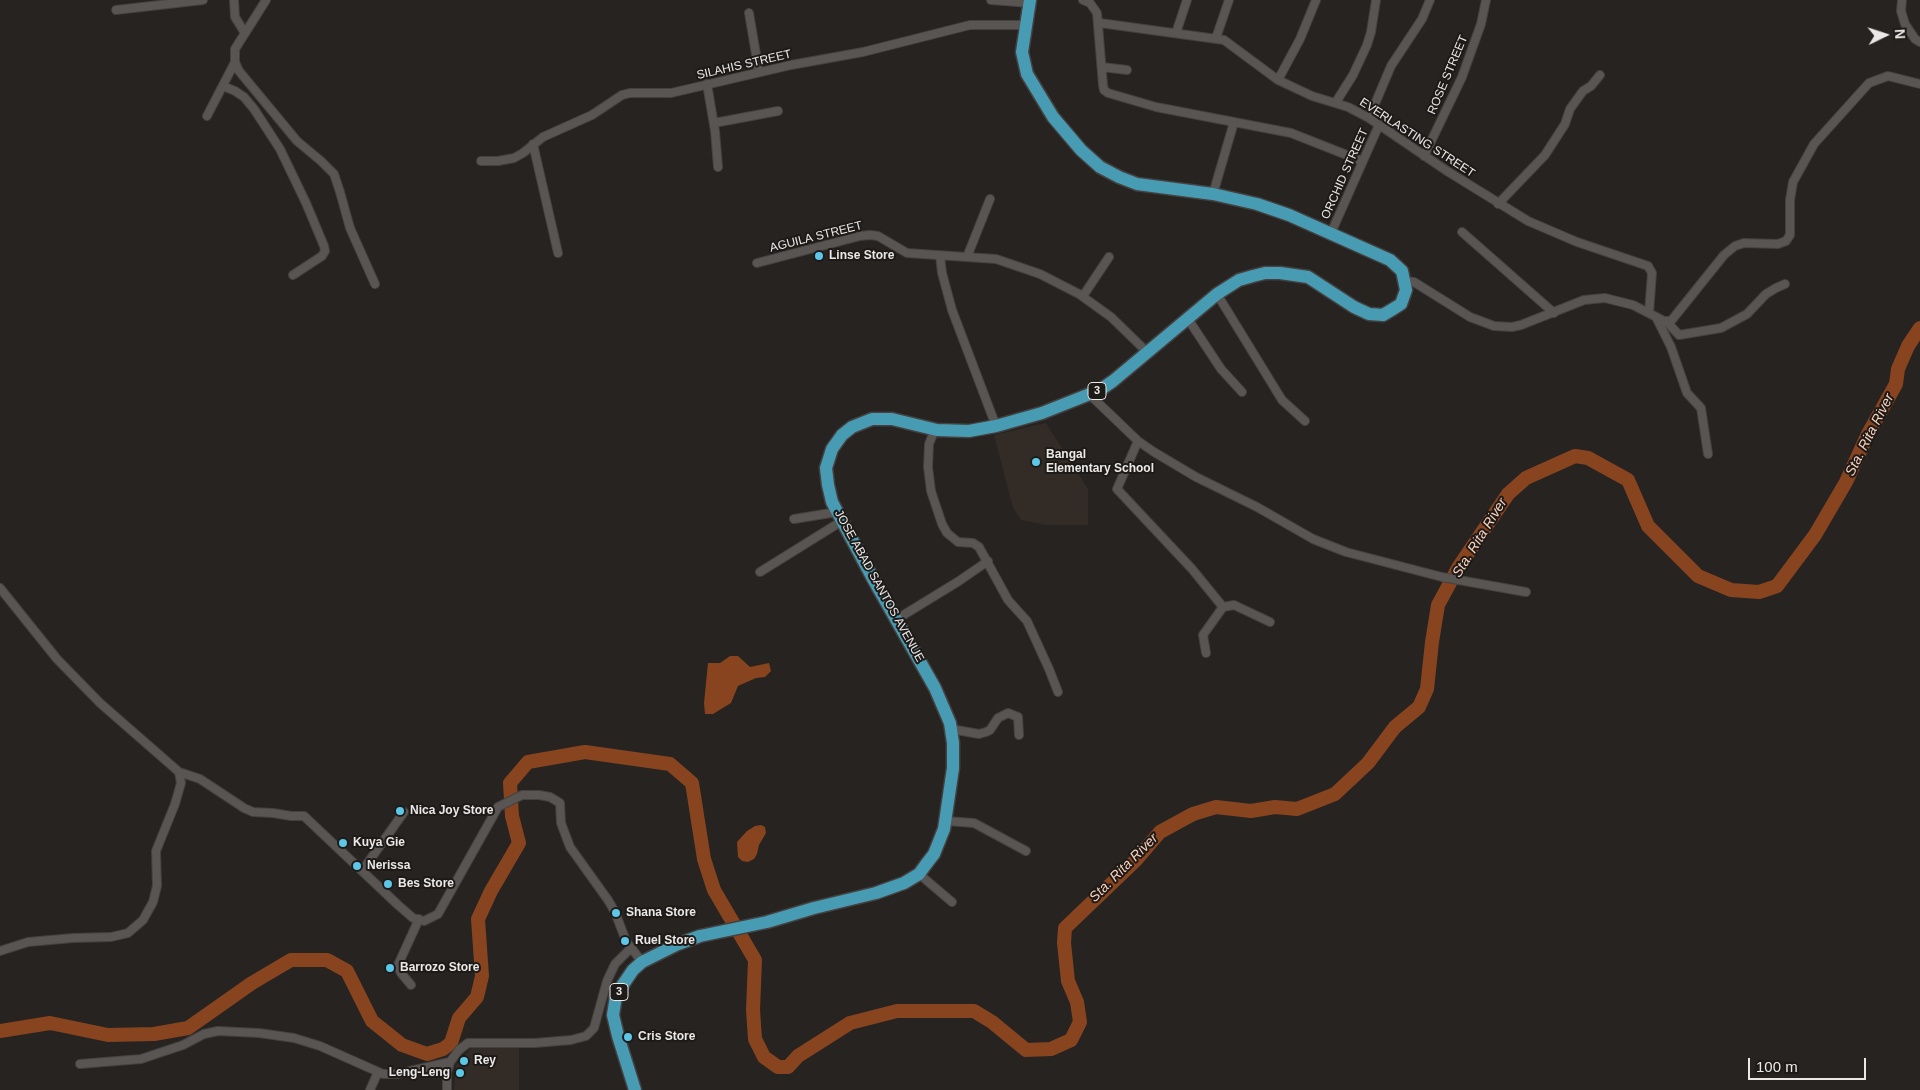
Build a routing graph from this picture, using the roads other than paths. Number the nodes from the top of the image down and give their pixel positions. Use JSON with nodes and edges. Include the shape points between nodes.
{"nodes":[{"id":1,"x":203,"y":0,"type":"edge"},
{"id":2,"x":234,"y":0,"type":"edge"},
{"id":3,"x":266,"y":0,"type":"edge"},
{"id":4,"x":991,"y":0,"type":"edge"},
{"id":5,"x":1083,"y":0,"type":"edge"},
{"id":6,"x":1187,"y":0,"type":"edge"},
{"id":7,"x":1228,"y":0,"type":"edge"},
{"id":8,"x":1316,"y":0,"type":"edge"},
{"id":9,"x":1376,"y":0,"type":"edge"},
{"id":10,"x":1430,"y":0,"type":"edge"},
{"id":11,"x":1486,"y":0,"type":"edge"},
{"id":12,"x":1902,"y":0,"type":"edge"},
{"id":13,"x":1030,"y":2,"type":"edge"},
{"id":14,"x":116,"y":10,"type":"dead end"},
{"id":15,"x":749,"y":13,"type":"dead end"},
{"id":16,"x":1100,"y":23,"type":"junction"},
{"id":17,"x":1026,"y":25,"type":"junction"},
{"id":18,"x":244,"y":33,"type":"junction"},
{"id":19,"x":1176,"y":33,"type":"junction"},
{"id":20,"x":1216,"y":38,"type":"junction"},
{"id":21,"x":1920,"y":42,"type":"edge"},
{"id":22,"x":235,"y":62,"type":"junction"},
{"id":23,"x":1102,"y":67,"type":"junction"},
{"id":24,"x":1127,"y":70,"type":"dead end"},
{"id":25,"x":759,"y":72,"type":"junction"},
{"id":26,"x":1600,"y":75,"type":"dead end"},
{"id":27,"x":1278,"y":80,"type":"junction"},
{"id":28,"x":707,"y":84,"type":"junction"},
{"id":29,"x":1920,"y":84,"type":"edge"},
{"id":30,"x":223,"y":86,"type":"junction"},
{"id":31,"x":1336,"y":102,"type":"junction"},
{"id":32,"x":778,"y":111,"type":"dead end"},
{"id":33,"x":206,"y":116,"type":"dead end"},
{"id":34,"x":1369,"y":118,"type":"junction"},
{"id":35,"x":1234,"y":122,"type":"junction"},
{"id":36,"x":714,"y":124,"type":"junction"},
{"id":37,"x":1379,"y":125,"type":"junction"},
{"id":38,"x":533,"y":144,"type":"junction"},
{"id":39,"x":1424,"y":156,"type":"junction"},
{"id":40,"x":481,"y":161,"type":"dead end"},
{"id":41,"x":1362,"y":161,"type":"junction"},
{"id":42,"x":718,"y":168,"type":"dead end"},
{"id":43,"x":1213,"y":194,"type":"junction"},
{"id":44,"x":990,"y":199,"type":"dead end"},
{"id":45,"x":1498,"y":204,"type":"junction"},
{"id":46,"x":1331,"y":232,"type":"junction"},
{"id":47,"x":1462,"y":232,"type":"dead end"},
{"id":48,"x":558,"y":254,"type":"dead end"},
{"id":49,"x":940,"y":256,"type":"junction"},
{"id":50,"x":1109,"y":257,"type":"dead end"},
{"id":51,"x":967,"y":258,"type":"junction"},
{"id":52,"x":757,"y":263,"type":"dead end"},
{"id":53,"x":293,"y":275,"type":"dead end"},
{"id":54,"x":1405,"y":281,"type":"junction"},
{"id":55,"x":375,"y":284,"type":"dead end"},
{"id":56,"x":1785,"y":284,"type":"dead end"},
{"id":57,"x":1217,"y":294,"type":"junction"},
{"id":58,"x":1083,"y":296,"type":"junction"},
{"id":59,"x":1554,"y":312,"type":"junction"},
{"id":60,"x":1652,"y":315,"type":"junction"},
{"id":61,"x":1188,"y":319,"type":"junction"},
{"id":62,"x":1667,"y":322,"type":"junction"},
{"id":63,"x":1146,"y":352,"type":"junction"},
{"id":64,"x":1242,"y":392,"type":"dead end"},
{"id":65,"x":1089,"y":394,"type":"junction"},
{"id":66,"x":1305,"y":421,"type":"dead end"},
{"id":67,"x":996,"y":426,"type":"junction"},
{"id":68,"x":937,"y":430,"type":"junction"},
{"id":69,"x":1138,"y":441,"type":"junction"},
{"id":70,"x":1708,"y":454,"type":"dead end"},
{"id":71,"x":840,"y":517,"type":"junction"},
{"id":72,"x":794,"y":519,"type":"dead end"},
{"id":73,"x":988,"y":561,"type":"junction"},
{"id":74,"x":760,"y":572,"type":"dead end"},
{"id":75,"x":0,"y":588,"type":"edge"},
{"id":76,"x":1526,"y":592,"type":"dead end"},
{"id":77,"x":1223,"y":607,"type":"junction"},
{"id":78,"x":897,"y":620,"type":"junction"},
{"id":79,"x":1270,"y":622,"type":"dead end"},
{"id":80,"x":1206,"y":653,"type":"dead end"},
{"id":81,"x":1058,"y":692,"type":"dead end"},
{"id":82,"x":951,"y":729,"type":"junction"},
{"id":83,"x":1019,"y":735,"type":"dead end"},
{"id":84,"x":179,"y":772,"type":"junction"},
{"id":85,"x":404,"y":812,"type":"dead end"},
{"id":86,"x":946,"y":821,"type":"junction"},
{"id":87,"x":1026,"y":851,"type":"dead end"},
{"id":88,"x":362,"y":871,"type":"junction"},
{"id":89,"x":918,"y":874,"type":"junction"},
{"id":90,"x":952,"y":902,"type":"dead end"},
{"id":91,"x":419,"y":920,"type":"junction"},
{"id":92,"x":630,"y":949,"type":"junction"},
{"id":93,"x":0,"y":951,"type":"edge"},
{"id":94,"x":642,"y":962,"type":"junction"},
{"id":95,"x":411,"y":985,"type":"dead end"},
{"id":96,"x":450,"y":1062,"type":"junction"},
{"id":97,"x":80,"y":1064,"type":"dead end"},
{"id":98,"x":378,"y":1072,"type":"junction"},
{"id":99,"x":370,"y":1090,"type":"edge"},
{"id":100,"x":447,"y":1090,"type":"edge"},
{"id":101,"x":635,"y":1090,"type":"edge"}],
"edges":[{"from":1,"to":14,"type":"street"},
{"from":2,"to":18,"type":"street","via":[[235,17]]},
{"from":3,"to":18,"type":"street"},
{"from":4,"to":13,"type":"street"},
{"from":5,"to":16,"type":"street","via":[[1094,7]]},
{"from":6,"to":19,"type":"street"},
{"from":7,"to":20,"type":"street"},
{"from":8,"to":27,"type":"street"},
{"from":9,"to":31,"type":"street","via":[[1367,45]]},
{"from":10,"to":34,"type":"street","via":[[1422,19],[1391,66]]},
{"from":11,"to":39,"type":"street","name":"ROSE STREET","via":[[1462,77]]},
{"from":12,"to":21,"type":"street","via":[[1905,24]]},
{"from":13,"to":17,"type":"highway"},
{"from":15,"to":25,"type":"street"},
{"from":16,"to":19,"type":"street","name":"EVERLASTING STREET"},
{"from":16,"to":23,"type":"street"},
{"from":17,"to":25,"type":"street","name":"SILAHIS STREET","via":[[958,26],[925,38]]},
{"from":17,"to":43,"type":"highway","via":[[1022,52],[1026,74],[1053,117],[1081,150],[1119,178],[1137,184]]},
{"from":18,"to":22,"type":"street","via":[[235,49]]},
{"from":19,"to":20,"type":"street","name":"EVERLASTING STREET"},
{"from":20,"to":27,"type":"street","name":"EVERLASTING STREET","via":[[1232,44]]},
{"from":22,"to":30,"type":"street"},
{"from":22,"to":55,"type":"street","via":[[297,141],[334,174],[350,228]]},
{"from":23,"to":24,"type":"street"},
{"from":23,"to":35,"type":"street","via":[[1104,90],[1108,93],[1156,107]]},
{"from":25,"to":28,"type":"street","name":"SILAHIS STREET"},
{"from":26,"to":45,"type":"street","via":[[1570,109],[1565,124],[1545,155]]},
{"from":27,"to":31,"type":"street","name":"EVERLASTING STREET","via":[[1312,96]]},
{"from":28,"to":36,"type":"street"},
{"from":28,"to":38,"type":"street","name":"SILAHIS STREET","via":[[671,93],[622,95],[592,115]]},
{"from":29,"to":62,"type":"street","via":[[1888,76],[1869,83],[1814,144],[1800,167],[1790,191],[1790,235],[1786,240],[1778,244],[1734,246],[1677,315]]},
{"from":30,"to":33,"type":"street"},
{"from":30,"to":53,"type":"street","via":[[244,97],[254,108],[280,149],[324,246],[322,256]]},
{"from":31,"to":34,"type":"street","name":"EVERLASTING STREET"},
{"from":32,"to":36,"type":"street"},
{"from":34,"to":37,"type":"street","name":"EVERLASTING STREET"},
{"from":35,"to":41,"type":"street","via":[[1297,135]]},
{"from":35,"to":43,"type":"street"},
{"from":36,"to":42,"type":"street"},
{"from":37,"to":39,"type":"street","name":"EVERLASTING STREET"},
{"from":37,"to":41,"type":"street","name":"ORCHID STREET"},
{"from":38,"to":40,"type":"street","name":"SILAHIS STREET","via":[[514,158]]},
{"from":38,"to":48,"type":"street"},
{"from":39,"to":45,"type":"street","name":"EVERLASTING STREET"},
{"from":41,"to":46,"type":"street","name":"ORCHID STREET"},
{"from":43,"to":46,"type":"highway","via":[[1257,204]]},
{"from":44,"to":51,"type":"street"},
{"from":45,"to":60,"type":"street","name":"EVERLASTING STREET","via":[[1577,242],[1648,266],[1652,273]]},
{"from":46,"to":54,"type":"highway","via":[[1390,260],[1402,271]]},
{"from":47,"to":59,"type":"street"},
{"from":49,"to":51,"type":"street","name":"AGUILA STREET"},
{"from":49,"to":52,"type":"street","name":"AGUILA STREET","via":[[907,253],[885,239],[870,235]]},
{"from":49,"to":67,"type":"street","via":[[952,310]]},
{"from":50,"to":58,"type":"street"},
{"from":51,"to":58,"type":"street","name":"AGUILA STREET","via":[[996,259],[1019,265]]},
{"from":54,"to":57,"type":"highway","name":"JOSE ABAD SANTOS AVENUE","number":"3","via":[[1406,290],[1401,304],[1383,315],[1369,314],[1308,277],[1292,274],[1253,276]]},
{"from":54,"to":59,"type":"street","via":[[1414,282],[1470,316],[1494,326],[1521,325]]},
{"from":56,"to":62,"type":"street","via":[[1766,294],[1747,314],[1721,328],[1679,335]]},
{"from":57,"to":61,"type":"highway","name":"JOSE ABAD SANTOS AVENUE","number":"3"},
{"from":57,"to":66,"type":"street","via":[[1282,400]]},
{"from":58,"to":63,"type":"street","name":"AGUILA STREET"},
{"from":59,"to":60,"type":"street","via":[[1584,300],[1605,298]]},
{"from":60,"to":62,"type":"street"},
{"from":60,"to":70,"type":"street","via":[[1672,348],[1688,393],[1702,408]]},
{"from":61,"to":63,"type":"highway","name":"JOSE ABAD SANTOS AVENUE","number":"3"},
{"from":61,"to":64,"type":"street","via":[[1221,369]]},
{"from":63,"to":65,"type":"highway","name":"JOSE ABAD SANTOS AVENUE","number":"3","via":[[1114,381]]},
{"from":65,"to":67,"type":"highway","name":"JOSE ABAD SANTOS AVENUE","number":"3","via":[[1042,413]]},
{"from":65,"to":69,"type":"street"},
{"from":67,"to":68,"type":"highway","name":"JOSE ABAD SANTOS AVENUE","number":"3","via":[[969,431]]},
{"from":68,"to":71,"type":"highway","name":"JOSE ABAD SANTOS AVENUE","number":"3","via":[[881,418],[859,424],[842,435],[832,449],[826,468],[830,495]]},
{"from":68,"to":73,"type":"street","via":[[930,444],[928,467],[937,512],[952,539],[963,544],[975,544]]},
{"from":69,"to":76,"type":"street","via":[[1170,463],[1319,542],[1442,578]]},
{"from":69,"to":77,"type":"street","via":[[1118,489]]},
{"from":71,"to":72,"type":"street"},
{"from":71,"to":74,"type":"street"},
{"from":71,"to":78,"type":"highway","name":"JOSE ABAD SANTOS AVENUE","number":"3"},
{"from":73,"to":78,"type":"street"},
{"from":73,"to":81,"type":"street","via":[[1008,600],[1027,621]]},
{"from":75,"to":84,"type":"street","via":[[57,659]]},
{"from":77,"to":79,"type":"street","via":[[1234,605]]},
{"from":77,"to":80,"type":"street","via":[[1203,635]]},
{"from":78,"to":82,"type":"highway","name":"JOSE ABAD SANTOS AVENUE","number":"3","via":[[935,688]]},
{"from":82,"to":83,"type":"street","via":[[979,734],[1008,713],[1018,717]]},
{"from":82,"to":86,"type":"highway","name":"JOSE ABAD SANTOS AVENUE","number":"3","via":[[953,768]]},
{"from":84,"to":88,"type":"street","via":[[200,779],[254,812],[304,816]]},
{"from":84,"to":93,"type":"street","via":[[177,796],[156,851],[157,886],[143,920],[128,933],[111,937],[28,942]]},
{"from":85,"to":88,"type":"street"},
{"from":86,"to":87,"type":"street","via":[[974,822]]},
{"from":86,"to":89,"type":"highway","name":"JOSE ABAD SANTOS AVENUE","number":"3","via":[[934,854]]},
{"from":88,"to":91,"type":"street"},
{"from":89,"to":90,"type":"street"},
{"from":89,"to":94,"type":"highway","name":"JOSE ABAD SANTOS AVENUE","number":"3","via":[[892,888],[767,922],[700,936]]},
{"from":91,"to":92,"type":"street","via":[[438,914],[498,807],[522,796],[545,796],[560,803],[561,823],[570,847],[612,906]]},
{"from":91,"to":95,"type":"street","via":[[398,965]]},
{"from":92,"to":94,"type":"street"},
{"from":92,"to":96,"type":"street","via":[[615,964],[594,1028],[586,1036],[535,1043],[468,1043]]},
{"from":94,"to":101,"type":"highway","name":"JOSE ABAD SANTOS AVENUE","number":"3","via":[[616,996],[613,1015]]},
{"from":96,"to":98,"type":"street","via":[[397,1074]]},
{"from":96,"to":100,"type":"street"},
{"from":97,"to":98,"type":"street","via":[[141,1059],[218,1030],[294,1038]]},
{"from":98,"to":99,"type":"street"}]}
